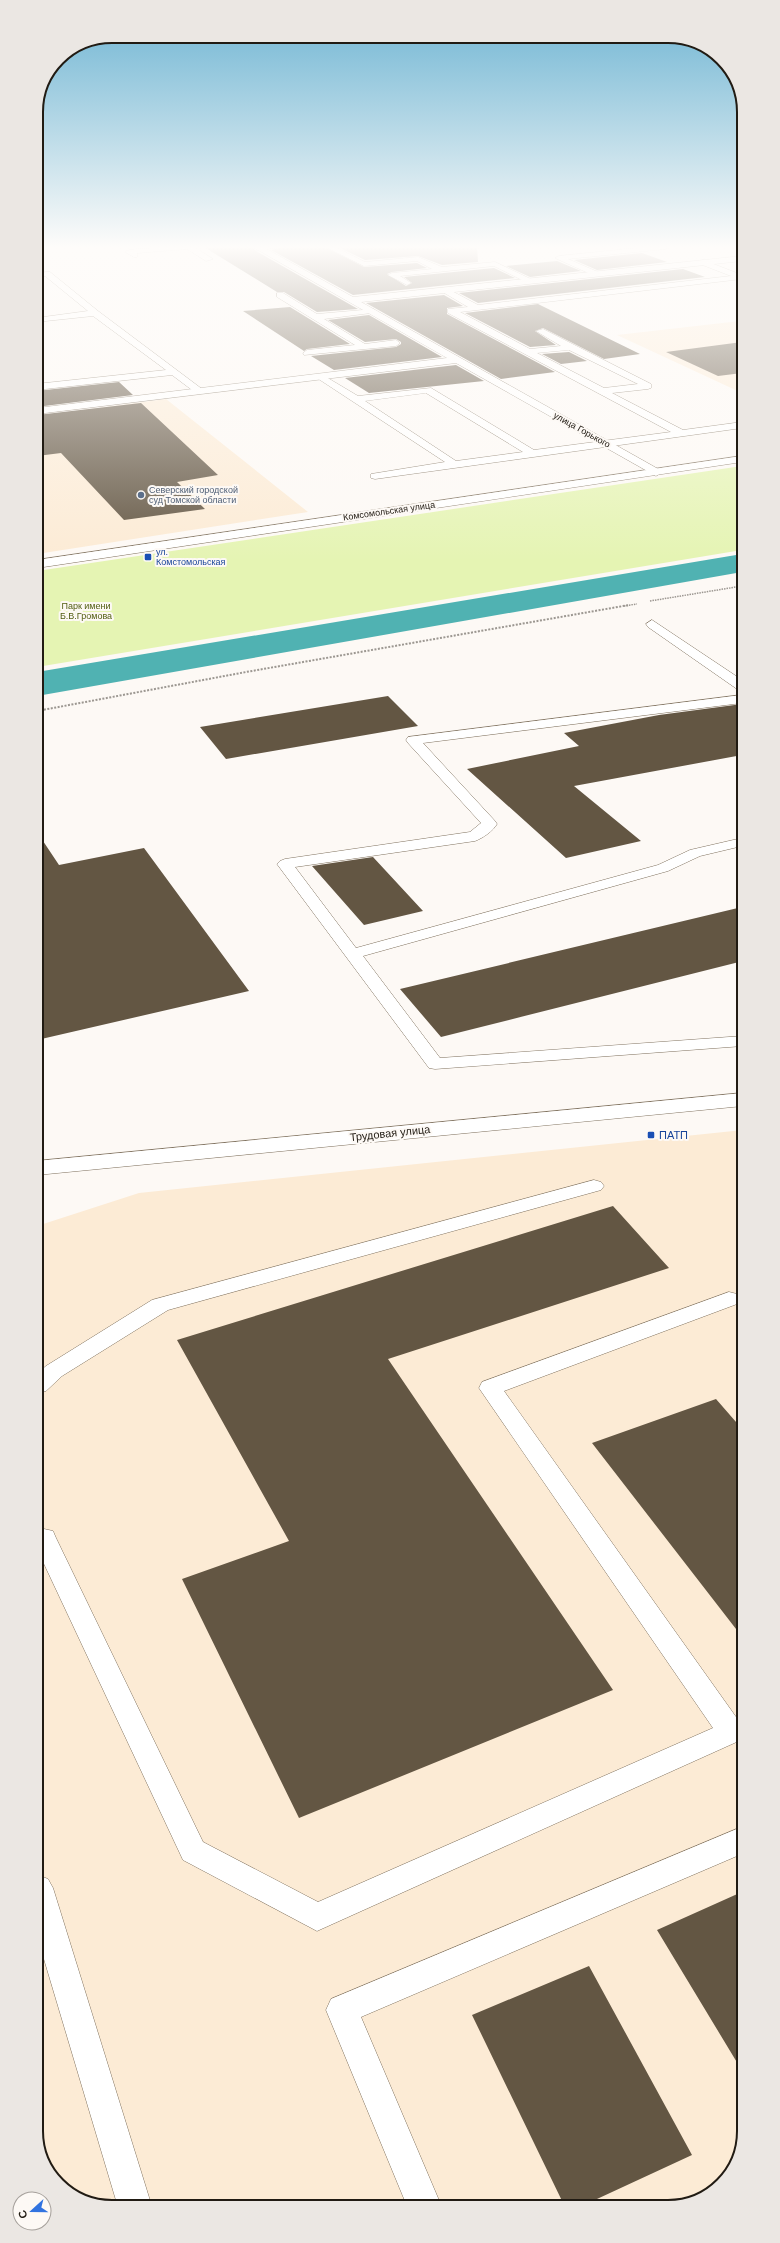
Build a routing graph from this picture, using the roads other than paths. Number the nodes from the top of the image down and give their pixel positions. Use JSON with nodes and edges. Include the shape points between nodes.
{"nodes":[{"id":1,"x":145,"y":352,"type":"edge"},
{"id":2,"x":318,"y":352,"type":"edge"},
{"id":3,"x":442,"y":352,"type":"edge"},
{"id":4,"x":528,"y":352,"type":"edge"},
{"id":5,"x":579,"y":352,"type":"edge"},
{"id":6,"x":307,"y":353,"type":"dead end"},
{"id":7,"x":457,"y":360,"type":"junction"},
{"id":8,"x":172,"y":372,"type":"junction"},
{"id":9,"x":318,"y":376,"type":"junction"},
{"id":10,"x":43,"y":386,"type":"edge"},
{"id":11,"x":199,"y":391,"type":"junction"},
{"id":12,"x":604,"y":391,"type":"junction"},
{"id":13,"x":356,"y":399,"type":"junction"},
{"id":14,"x":43,"y":410,"type":"edge"},
{"id":15,"x":737,"y":426,"type":"edge"},
{"id":16,"x":681,"y":433,"type":"junction"},
{"id":17,"x":606,"y":443,"type":"junction"},
{"id":18,"x":532,"y":454,"type":"junction"},
{"id":19,"x":737,"y":460,"type":"edge"},
{"id":20,"x":454,"y":464,"type":"junction"},
{"id":21,"x":656,"y":472,"type":"junction"},
{"id":22,"x":375,"y":476,"type":"dead end"},
{"id":23,"x":43,"y":561,"type":"edge"},
{"id":24,"x":652,"y":624,"type":"dead end"},
{"id":25,"x":737,"y":683,"type":"edge"},
{"id":26,"x":737,"y":699,"type":"edge"},
{"id":27,"x":737,"y":843,"type":"edge"},
{"id":28,"x":352,"y":954,"type":"junction"},
{"id":29,"x":737,"y":1041,"type":"edge"},
{"id":30,"x":737,"y":1100,"type":"edge"},
{"id":31,"x":43,"y":1167,"type":"edge"},
{"id":32,"x":594,"y":1186,"type":"dead end"},
{"id":33,"x":729,"y":1299,"type":"dead end"},
{"id":34,"x":43,"y":1381,"type":"edge"},
{"id":35,"x":43,"y":1538,"type":"edge"},
{"id":36,"x":737,"y":1842,"type":"edge"},
{"id":37,"x":43,"y":1904,"type":"edge"},
{"id":38,"x":133,"y":2200,"type":"edge"},
{"id":39,"x":421,"y":2200,"type":"edge"}],
"edges":[{"from":1,"to":8,"type":"lane"},
{"from":2,"to":6,"type":"lane"},
{"from":3,"to":7,"type":"street","name":"улица Горького"},
{"from":4,"to":12,"type":"lane"},
{"from":5,"to":12,"type":"lane","via":[[648,386]]},
{"from":7,"to":9,"type":"street"},
{"from":7,"to":17,"type":"street","name":"улица Горького"},
{"from":8,"to":10,"type":"lane"},
{"from":8,"to":11,"type":"lane"},
{"from":9,"to":11,"type":"street"},
{"from":9,"to":13,"type":"lane"},
{"from":11,"to":14,"type":"street"},
{"from":12,"to":16,"type":"lane"},
{"from":13,"to":18,"type":"lane","via":[[428,390]]},
{"from":13,"to":20,"type":"lane"},
{"from":15,"to":16,"type":"lane"},
{"from":16,"to":17,"type":"lane"},
{"from":17,"to":18,"type":"lane"},
{"from":17,"to":21,"type":"street","name":"улица Горького"},
{"from":18,"to":20,"type":"lane"},
{"from":19,"to":21,"type":"street","name":"Комсомольская улица"},
{"from":20,"to":22,"type":"lane"},
{"from":21,"to":23,"type":"street","name":"Комсомольская улица"},
{"from":24,"to":25,"type":"lane"},
{"from":26,"to":28,"type":"lane","via":[[413,740],[490,824],[475,836],[285,864]]},
{"from":27,"to":28,"type":"lane","via":[[695,853],[663,868]]},
{"from":28,"to":29,"type":"lane","via":[[435,1064]]},
{"from":30,"to":31,"type":"street","name":"Трудовая улица"},
{"from":32,"to":34,"type":"lane","via":[[160,1305],[54,1371]]},
{"from":33,"to":35,"type":"lane","via":[[490,1388],[731,1732],[317,1917],[193,1851]]},
{"from":36,"to":39,"type":"lane","via":[[342,2010]]},
{"from":37,"to":38,"type":"lane"}]}
